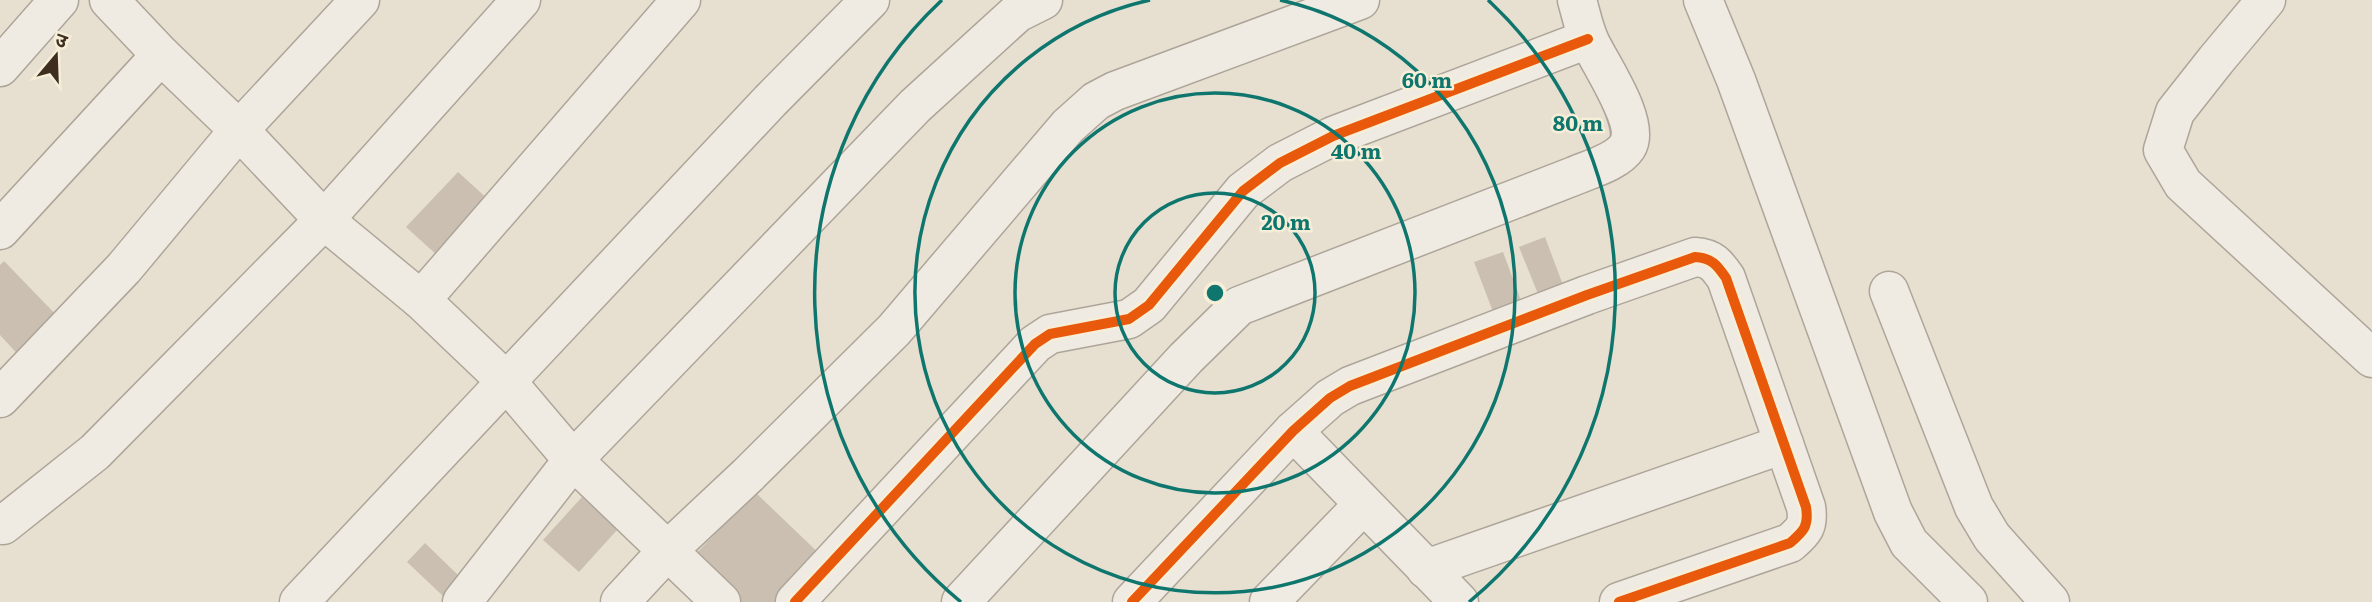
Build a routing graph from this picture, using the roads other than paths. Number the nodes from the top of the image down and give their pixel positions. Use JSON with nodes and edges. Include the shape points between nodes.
{"nodes":[{"id":1,"x":58,"y":0,"type":"edge"},
{"id":2,"x":109,"y":0,"type":"edge"},
{"id":3,"x":360,"y":0,"type":"edge"},
{"id":4,"x":521,"y":0,"type":"edge"},
{"id":5,"x":681,"y":0,"type":"edge"},
{"id":6,"x":870,"y":0,"type":"edge"},
{"id":7,"x":1043,"y":0,"type":"edge"},
{"id":8,"x":1360,"y":0,"type":"edge"},
{"id":9,"x":1577,"y":0,"type":"edge"},
{"id":10,"x":1703,"y":0,"type":"edge"},
{"id":11,"x":2266,"y":0,"type":"edge"},
{"id":12,"x":1588,"y":39,"type":"junction"},
{"id":13,"x":161,"y":55,"type":"junction"},
{"id":14,"x":0,"y":67,"type":"edge"},
{"id":15,"x":239,"y":130,"type":"junction"},
{"id":16,"x":324,"y":220,"type":"junction"},
{"id":17,"x":0,"y":230,"type":"edge"},
{"id":18,"x":1889,"y":291,"type":"dead end"},
{"id":19,"x":421,"y":300,"type":"junction"},
{"id":20,"x":2372,"y":358,"type":"edge"},
{"id":21,"x":506,"y":382,"type":"junction"},
{"id":22,"x":0,"y":398,"type":"edge"},
{"id":23,"x":1293,"y":431,"type":"junction"},
{"id":24,"x":1784,"y":444,"type":"junction"},
{"id":25,"x":573,"y":460,"type":"junction"},
{"id":26,"x":1363,"y":505,"type":"junction"},
{"id":27,"x":3,"y":526,"type":"dead end"},
{"id":28,"x":668,"y":551,"type":"junction"},
{"id":29,"x":1426,"y":569,"type":"junction"},
{"id":30,"x":299,"y":602,"type":"edge"},
{"id":31,"x":462,"y":602,"type":"edge"},
{"id":32,"x":620,"y":602,"type":"edge"},
{"id":33,"x":721,"y":602,"type":"edge"},
{"id":34,"x":795,"y":602,"type":"edge"},
{"id":35,"x":961,"y":602,"type":"edge"},
{"id":36,"x":1132,"y":602,"type":"edge"},
{"id":37,"x":1269,"y":602,"type":"edge"},
{"id":38,"x":1459,"y":602,"type":"edge"},
{"id":39,"x":1619,"y":602,"type":"edge"},
{"id":40,"x":1968,"y":602,"type":"edge"},
{"id":41,"x":2050,"y":602,"type":"edge"}],
"edges":[{"from":1,"to":14,"type":"street"},
{"from":2,"to":13,"type":"street"},
{"from":3,"to":15,"type":"street"},
{"from":4,"to":16,"type":"street"},
{"from":5,"to":19,"type":"street"},
{"from":6,"to":21,"type":"street"},
{"from":7,"to":25,"type":"street","via":[[1009,20],[915,106]]},
{"from":8,"to":28,"type":"street","via":[[1096,101],[1068,126],[894,330]]},
{"from":9,"to":12,"type":"street"},
{"from":10,"to":40,"type":"street","via":[[1893,512],[1909,543]]},
{"from":11,"to":20,"type":"street","via":[[2175,112],[2163,150],[2183,184]]},
{"from":12,"to":34,"type":"street","via":[[1333,136],[1280,163],[1244,191],[1149,305],[1129,319],[1050,334],[1034,344]]},
{"from":12,"to":35,"type":"street","via":[[1616,91],[1631,132],[1619,155],[1239,306]]},
{"from":13,"to":15,"type":"street"},
{"from":13,"to":17,"type":"street"},
{"from":15,"to":16,"type":"street"},
{"from":15,"to":22,"type":"street","via":[[124,268]]},
{"from":16,"to":19,"type":"street"},
{"from":16,"to":27,"type":"street","via":[[95,452]]},
{"from":18,"to":41,"type":"street","via":[[1974,507],[1992,537]]},
{"from":19,"to":21,"type":"street"},
{"from":21,"to":25,"type":"street"},
{"from":21,"to":30,"type":"street"},
{"from":23,"to":24,"type":"street","via":[[1350,386],[1587,295],[1706,257],[1716,262],[1726,278]]},
{"from":23,"to":26,"type":"street"},
{"from":23,"to":36,"type":"street"},
{"from":24,"to":29,"type":"street"},
{"from":24,"to":39,"type":"street","via":[[1806,508],[1808,522],[1803,532],[1790,543]]},
{"from":25,"to":28,"type":"street"},
{"from":25,"to":31,"type":"street"},
{"from":26,"to":29,"type":"street"},
{"from":26,"to":37,"type":"street"},
{"from":28,"to":32,"type":"street"},
{"from":28,"to":33,"type":"street"},
{"from":29,"to":38,"type":"street"}]}
